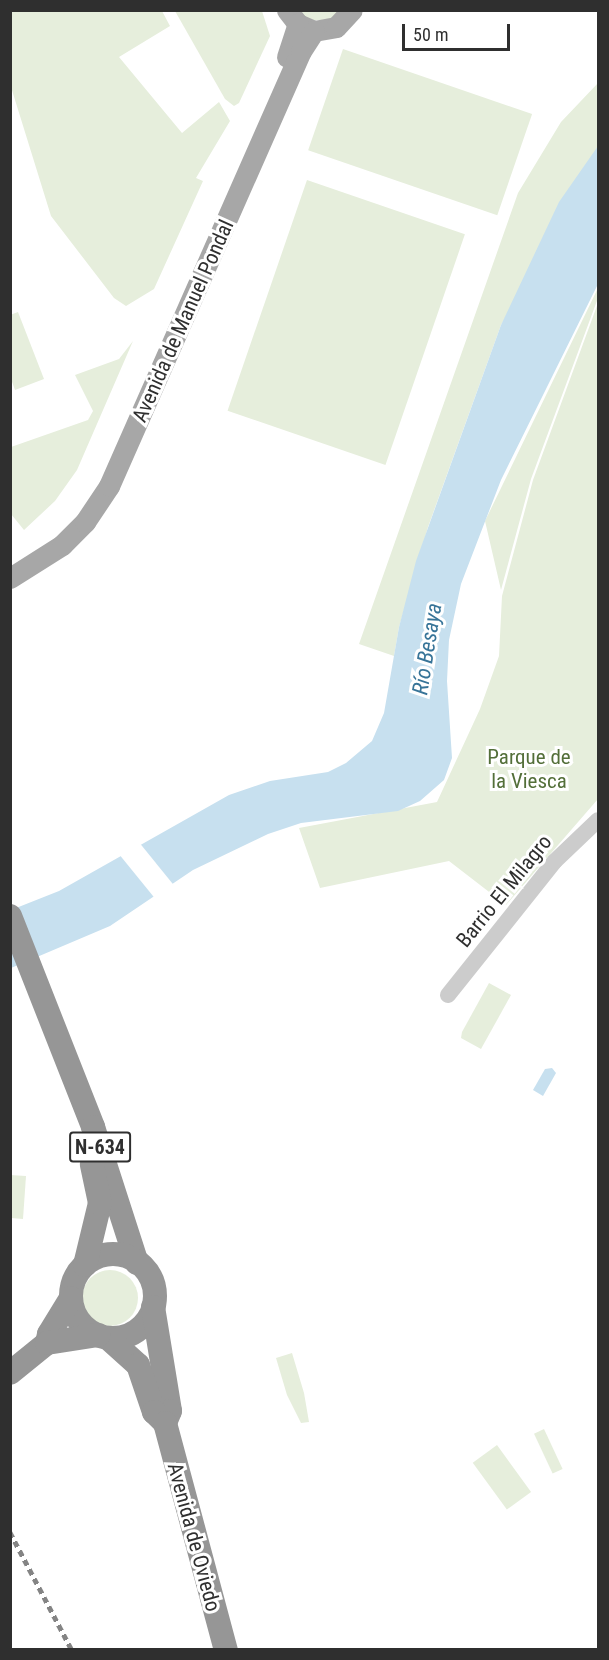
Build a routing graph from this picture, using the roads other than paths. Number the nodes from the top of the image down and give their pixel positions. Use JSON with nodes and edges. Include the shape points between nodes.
{"nodes":[{"id":1,"x":352,"y":10,"type":"edge"},
{"id":2,"x":300,"y":22,"type":"edge"},
{"id":3,"x":10,"y":566,"type":"edge"},
{"id":4,"x":10,"y":578,"type":"edge"},
{"id":5,"x":598,"y":820,"type":"edge"},
{"id":6,"x":10,"y":916,"type":"edge"},
{"id":7,"x":10,"y":961,"type":"edge"},
{"id":8,"x":448,"y":995,"type":"dead end"},
{"id":9,"x":49,"y":1035,"type":"junction"},
{"id":10,"x":137,"y":1263,"type":"junction"},
{"id":11,"x":85,"y":1265,"type":"junction"},
{"id":12,"x":71,"y":1298,"type":"junction"},
{"id":13,"x":153,"y":1307,"type":"junction"},
{"id":14,"x":103,"y":1336,"type":"junction"},
{"id":15,"x":47,"y":1343,"type":"junction"},
{"id":16,"x":10,"y":1373,"type":"edge"},
{"id":17,"x":165,"y":1423,"type":"junction"},
{"id":18,"x":226,"y":1650,"type":"edge"}],
"edges":[{"from":1,"to":2,"type":"main road","via":[[336,27]]},
{"from":2,"to":3,"type":"main road","name":"Avenida de Manuel Pondal","via":[[105,468],[69,522]]},
{"from":2,"to":4,"type":"main road","name":"Avenida de Manuel Pondal","via":[[301,51],[109,486],[90,516],[62,545]]},
{"from":5,"to":8,"type":"street","name":"Barrio El Milagro","via":[[555,861]]},
{"from":6,"to":9,"type":"highway","number":"N-634"},
{"from":7,"to":9,"type":"highway","number":"N-634"},
{"from":9,"to":10,"type":"highway","number":"N-634","via":[[105,1160]]},
{"from":9,"to":11,"type":"highway","number":"N-634","via":[[98,1186],[98,1218]]},
{"from":10,"to":11,"type":"highway","via":[[111,1255]]},
{"from":10,"to":13,"type":"highway","number":"N-634","via":[[153,1286]]},
{"from":11,"to":12,"type":"highway","number":"N-634","via":[[73,1283]]},
{"from":12,"to":14,"type":"highway","number":"N-634","via":[[81,1323]]},
{"from":12,"to":15,"type":"highway","via":[[61,1310]]},
{"from":13,"to":14,"type":"highway","via":[[139,1329],[121,1337]]},
{"from":13,"to":17,"type":"highway","name":"Avenida de Oviedo","number":"N-634","via":[[170,1411]]},
{"from":14,"to":15,"type":"highway"},
{"from":14,"to":17,"type":"highway","name":"Avenida de Oviedo","number":"N-634","via":[[138,1365],[154,1412]]},
{"from":15,"to":16,"type":"highway"},
{"from":17,"to":18,"type":"highway","name":"Avenida de Oviedo","number":"N-634"}]}
